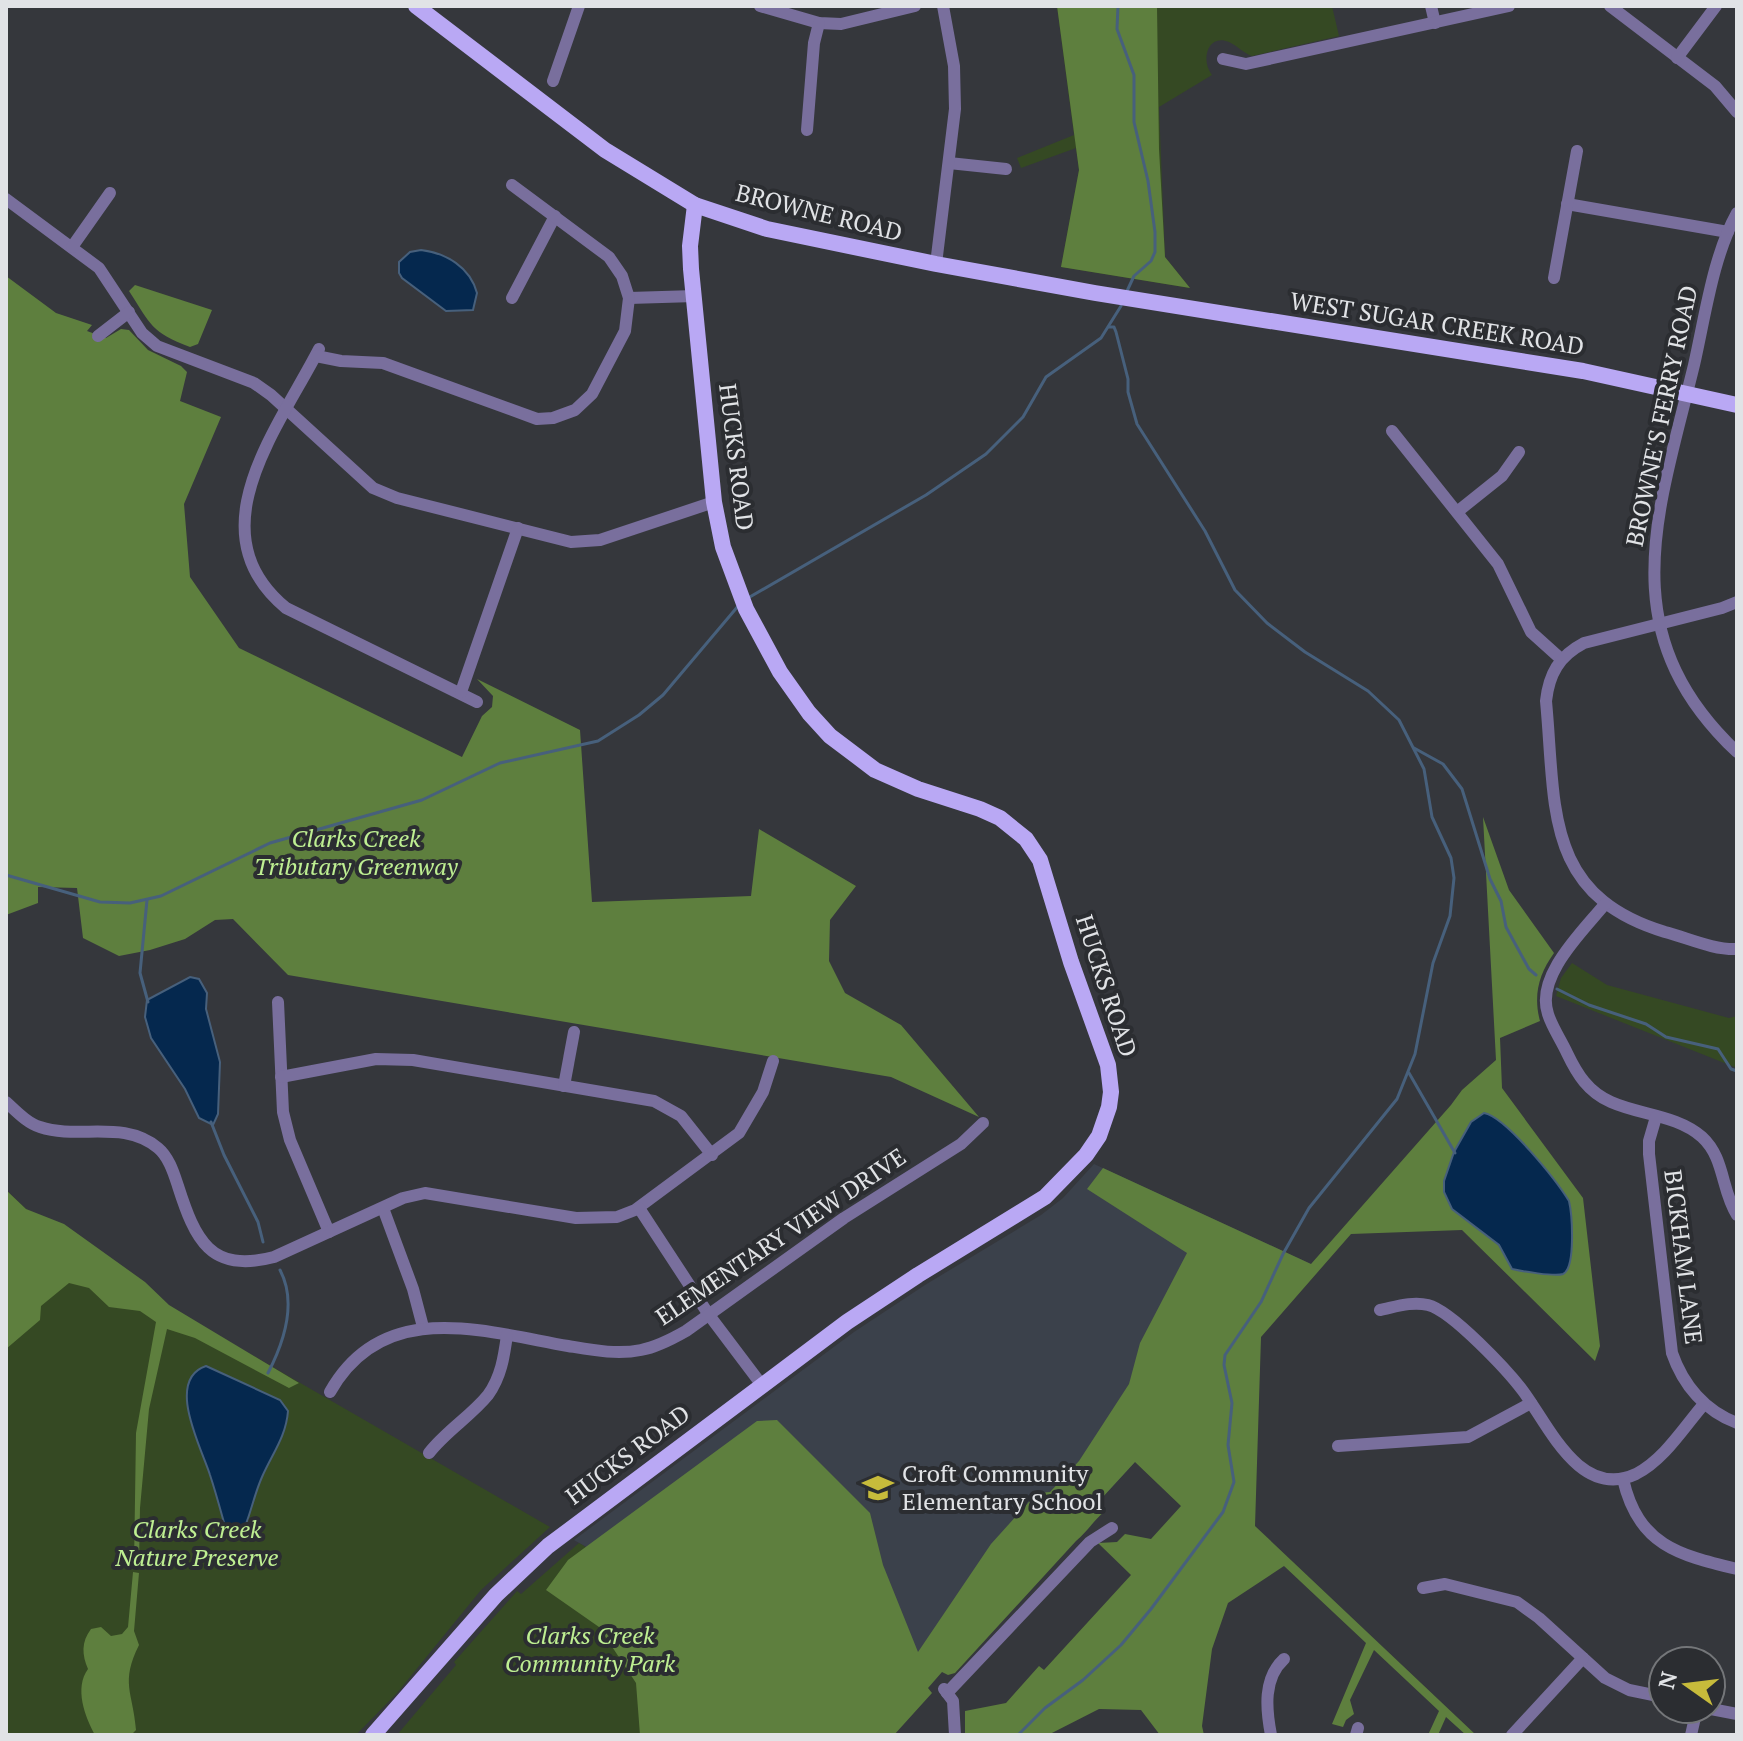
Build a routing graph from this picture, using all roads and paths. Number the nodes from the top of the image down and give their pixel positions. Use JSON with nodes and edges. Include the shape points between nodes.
{"nodes":[{"id":1,"x":416,"y":6,"type":"edge"},
{"id":2,"x":579,"y":6,"type":"edge"},
{"id":3,"x":760,"y":6,"type":"edge"},
{"id":4,"x":915,"y":6,"type":"edge"},
{"id":5,"x":943,"y":6,"type":"edge"},
{"id":6,"x":1431,"y":6,"type":"edge"},
{"id":7,"x":1509,"y":6,"type":"edge"},
{"id":8,"x":1610,"y":6,"type":"edge"},
{"id":9,"x":1716,"y":6,"type":"edge"},
{"id":10,"x":819,"y":23,"type":"junction"},
{"id":11,"x":1435,"y":23,"type":"junction"},
{"id":12,"x":1677,"y":58,"type":"junction"},
{"id":13,"x":1223,"y":59,"type":"dead end"},
{"id":14,"x":553,"y":81,"type":"dead end"},
{"id":15,"x":1737,"y":112,"type":"edge"},
{"id":16,"x":807,"y":130,"type":"dead end"},
{"id":17,"x":1577,"y":151,"type":"dead end"},
{"id":18,"x":949,"y":163,"type":"junction"},
{"id":19,"x":1006,"y":169,"type":"dead end"},
{"id":20,"x":512,"y":185,"type":"dead end"},
{"id":21,"x":110,"y":193,"type":"dead end"},
{"id":22,"x":6,"y":199,"type":"edge"},
{"id":23,"x":1567,"y":204,"type":"junction"},
{"id":24,"x":695,"y":205,"type":"junction"},
{"id":25,"x":1737,"y":213,"type":"edge"},
{"id":26,"x":555,"y":216,"type":"junction"},
{"id":27,"x":1728,"y":232,"type":"junction"},
{"id":28,"x":72,"y":247,"type":"junction"},
{"id":29,"x":936,"y":264,"type":"junction"},
{"id":30,"x":1554,"y":278,"type":"dead end"},
{"id":31,"x":695,"y":296,"type":"junction"},
{"id":32,"x":512,"y":298,"type":"dead end"},
{"id":33,"x":629,"y":298,"type":"junction"},
{"id":34,"x":1128,"y":299,"type":"joint"},
{"id":35,"x":129,"y":312,"type":"junction"},
{"id":36,"x":98,"y":336,"type":"dead end"},
{"id":37,"x":1687,"y":393,"type":"junction"},
{"id":38,"x":1737,"y":405,"type":"edge"},
{"id":39,"x":286,"y":410,"type":"junction"},
{"id":40,"x":1392,"y":431,"type":"dead end"},
{"id":41,"x":1519,"y":452,"type":"dead end"},
{"id":42,"x":714,"y":502,"type":"junction"},
{"id":43,"x":1457,"y":512,"type":"junction"},
{"id":44,"x":518,"y":528,"type":"junction"},
{"id":45,"x":1737,"y":602,"type":"edge"},
{"id":46,"x":1659,"y":623,"type":"junction"},
{"id":47,"x":1561,"y":659,"type":"junction"},
{"id":48,"x":461,"y":692,"type":"junction"},
{"id":49,"x":477,"y":702,"type":"dead end"},
{"id":50,"x":1737,"y":752,"type":"edge"},
{"id":51,"x":1605,"y":904,"type":"junction"},
{"id":52,"x":1737,"y":949,"type":"edge"},
{"id":53,"x":278,"y":1002,"type":"dead end"},
{"id":54,"x":574,"y":1032,"type":"dead end"},
{"id":55,"x":773,"y":1061,"type":"dead end"},
{"id":56,"x":281,"y":1077,"type":"junction"},
{"id":57,"x":564,"y":1086,"type":"junction"},
{"id":58,"x":6,"y":1102,"type":"edge"},
{"id":59,"x":1656,"y":1117,"type":"junction"},
{"id":60,"x":983,"y":1123,"type":"dead end"},
{"id":61,"x":712,"y":1155,"type":"junction"},
{"id":62,"x":383,"y":1208,"type":"junction"},
{"id":63,"x":639,"y":1208,"type":"junction"},
{"id":64,"x":1737,"y":1215,"type":"edge"},
{"id":65,"x":329,"y":1232,"type":"junction"},
{"id":66,"x":1380,"y":1310,"type":"dead end"},
{"id":67,"x":709,"y":1315,"type":"junction"},
{"id":68,"x":423,"y":1327,"type":"junction"},
{"id":69,"x":507,"y":1335,"type":"junction"},
{"id":70,"x":761,"y":1384,"type":"junction"},
{"id":71,"x":330,"y":1392,"type":"dead end"},
{"id":72,"x":1531,"y":1403,"type":"junction"},
{"id":73,"x":1704,"y":1404,"type":"junction"},
{"id":74,"x":1737,"y":1423,"type":"edge"},
{"id":75,"x":1338,"y":1446,"type":"dead end"},
{"id":76,"x":429,"y":1453,"type":"dead end"},
{"id":77,"x":1623,"y":1479,"type":"junction"},
{"id":78,"x":1112,"y":1528,"type":"dead end"},
{"id":79,"x":1737,"y":1569,"type":"edge"},
{"id":80,"x":1423,"y":1588,"type":"dead end"},
{"id":81,"x":1583,"y":1658,"type":"junction"},
{"id":82,"x":1284,"y":1659,"type":"dead end"},
{"id":83,"x":1647,"y":1693,"type":"edge"},
{"id":84,"x":373,"y":1735,"type":"edge"},
{"id":85,"x":955,"y":1735,"type":"edge"},
{"id":86,"x":1271,"y":1735,"type":"edge"},
{"id":87,"x":1512,"y":1735,"type":"edge"}],
"edges":[{"from":1,"to":24,"type":"main road","name":"BROWNE ROAD","via":[[605,150]]},
{"from":2,"to":14,"type":"street"},
{"from":3,"to":10,"type":"street"},
{"from":4,"to":10,"type":"street","via":[[841,24]]},
{"from":5,"to":18,"type":"street","via":[[954,66]]},
{"from":6,"to":11,"type":"street"},
{"from":7,"to":11,"type":"street"},
{"from":8,"to":12,"type":"street"},
{"from":9,"to":12,"type":"street"},
{"from":10,"to":16,"type":"street"},
{"from":11,"to":13,"type":"street","via":[[1246,64]]},
{"from":12,"to":15,"type":"street","via":[[1715,86]]},
{"from":17,"to":23,"type":"street"},
{"from":18,"to":19,"type":"street"},
{"from":18,"to":29,"type":"street"},
{"from":20,"to":26,"type":"street"},
{"from":21,"to":28,"type":"street"},
{"from":22,"to":28,"type":"street"},
{"from":23,"to":27,"type":"street"},
{"from":23,"to":30,"type":"street"},
{"from":24,"to":29,"type":"main road","name":"BROWNE ROAD","via":[[767,229]]},
{"from":24,"to":31,"type":"main road","name":"HUCKS ROAD","via":[[690,246]]},
{"from":25,"to":27,"type":"street","name":"BROWNE'S FERRY ROAD"},
{"from":26,"to":32,"type":"street"},
{"from":26,"to":33,"type":"street","via":[[609,257]]},
{"from":27,"to":37,"type":"street","name":"BROWNE'S FERRY ROAD"},
{"from":28,"to":35,"type":"street","via":[[99,268]]},
{"from":29,"to":34,"type":"main road","name":"BROWNE ROAD"},
{"from":31,"to":33,"type":"street"},
{"from":31,"to":42,"type":"main road","name":"HUCKS ROAD"},
{"from":33,"to":39,"type":"street","via":[[625,331],[592,394],[575,410],[553,418],[521,415],[383,363],[341,361],[318,352]]},
{"from":34,"to":37,"type":"main road","name":"WEST SUGAR CREEK ROAD","via":[[1583,371]]},
{"from":35,"to":36,"type":"street"},
{"from":35,"to":39,"type":"street","via":[[157,346],[254,383]]},
{"from":37,"to":38,"type":"main road","name":"WEST SUGAR CREEK ROAD"},
{"from":37,"to":46,"type":"street","name":"BROWNE'S FERRY ROAD","via":[[1654,544]]},
{"from":39,"to":44,"type":"street","via":[[373,488]]},
{"from":39,"to":48,"type":"street","via":[[254,473],[244,506],[244,539],[255,573],[286,608]]},
{"from":40,"to":43,"type":"street"},
{"from":41,"to":43,"type":"street","via":[[1502,476]]},
{"from":42,"to":44,"type":"street","via":[[600,540],[571,542]]},
{"from":42,"to":70,"type":"main road","name":"HUCKS ROAD","via":[[723,547],[746,609],[809,713],[845,749],[894,780],[1000,818],[1031,846],[1047,876],[1106,1057],[1111,1092],[1099,1136],[1045,1197],[885,1296]]},
{"from":43,"to":47,"type":"street","via":[[1504,573],[1531,632]]},
{"from":44,"to":48,"type":"street"},
{"from":45,"to":46,"type":"street"},
{"from":46,"to":47,"type":"street","via":[[1584,643]]},
{"from":46,"to":50,"type":"street","name":"BROWNE'S FERRY ROAD","via":[[1689,694]]},
{"from":47,"to":51,"type":"street","via":[[1551,675],[1546,701],[1559,829],[1574,868]]},
{"from":48,"to":49,"type":"street"},
{"from":51,"to":52,"type":"street","via":[[1644,925]]},
{"from":51,"to":59,"type":"street","via":[[1550,977],[1547,1013],[1590,1089],[1608,1101]]},
{"from":53,"to":56,"type":"street"},
{"from":54,"to":57,"type":"street"},
{"from":55,"to":61,"type":"street","via":[[754,1112]]},
{"from":56,"to":57,"type":"street","via":[[376,1059],[413,1060]]},
{"from":56,"to":65,"type":"street","via":[[290,1140]]},
{"from":57,"to":61,"type":"street","via":[[671,1108]]},
{"from":58,"to":65,"type":"street","via":[[38,1127],[116,1131],[161,1150],[191,1226],[202,1244],[219,1256],[255,1262]]},
{"from":59,"to":64,"type":"street","via":[[1685,1126],[1706,1141]]},
{"from":59,"to":73,"type":"street","name":"BICKHAM LANE","via":[[1649,1154],[1669,1338],[1681,1374]]},
{"from":60,"to":67,"type":"street","name":"ELEMENTARY VIEW DRIVE","via":[[961,1144],[844,1218]]},
{"from":61,"to":63,"type":"street"},
{"from":62,"to":63,"type":"street","via":[[425,1193],[576,1218],[617,1217]]},
{"from":62,"to":65,"type":"street"},
{"from":62,"to":68,"type":"street"},
{"from":63,"to":67,"type":"street"},
{"from":66,"to":72,"type":"street","via":[[1415,1304],[1447,1314]]},
{"from":67,"to":69,"type":"street","name":"ELEMENTARY VIEW DRIVE","via":[[642,1350],[602,1352]]},
{"from":67,"to":70,"type":"street"},
{"from":68,"to":69,"type":"street","name":"ELEMENTARY VIEW DRIVE"},
{"from":68,"to":71,"type":"street","name":"ELEMENTARY VIEW DRIVE","via":[[371,1346]]},
{"from":69,"to":76,"type":"street","via":[[502,1368],[487,1396]]},
{"from":70,"to":84,"type":"main road","name":"HUCKS ROAD","via":[[524,1568]]},
{"from":72,"to":75,"type":"street","via":[[1468,1437]]},
{"from":72,"to":77,"type":"street","via":[[1581,1469]]},
{"from":73,"to":74,"type":"street","name":"BICKHAM LANE"},
{"from":73,"to":77,"type":"street","via":[[1655,1461]]},
{"from":77,"to":79,"type":"street","via":[[1636,1515],[1663,1544],[1686,1557]]},
{"from":78,"to":85,"type":"street","via":[[1090,1542],[945,1690],[953,1701]]},
{"from":80,"to":81,"type":"street","via":[[1445,1584],[1517,1602]]},
{"from":81,"to":83,"type":"street","via":[[1605,1678]]},
{"from":81,"to":87,"type":"street"},
{"from":82,"to":86,"type":"street","via":[[1273,1671],[1268,1691]]}]}
